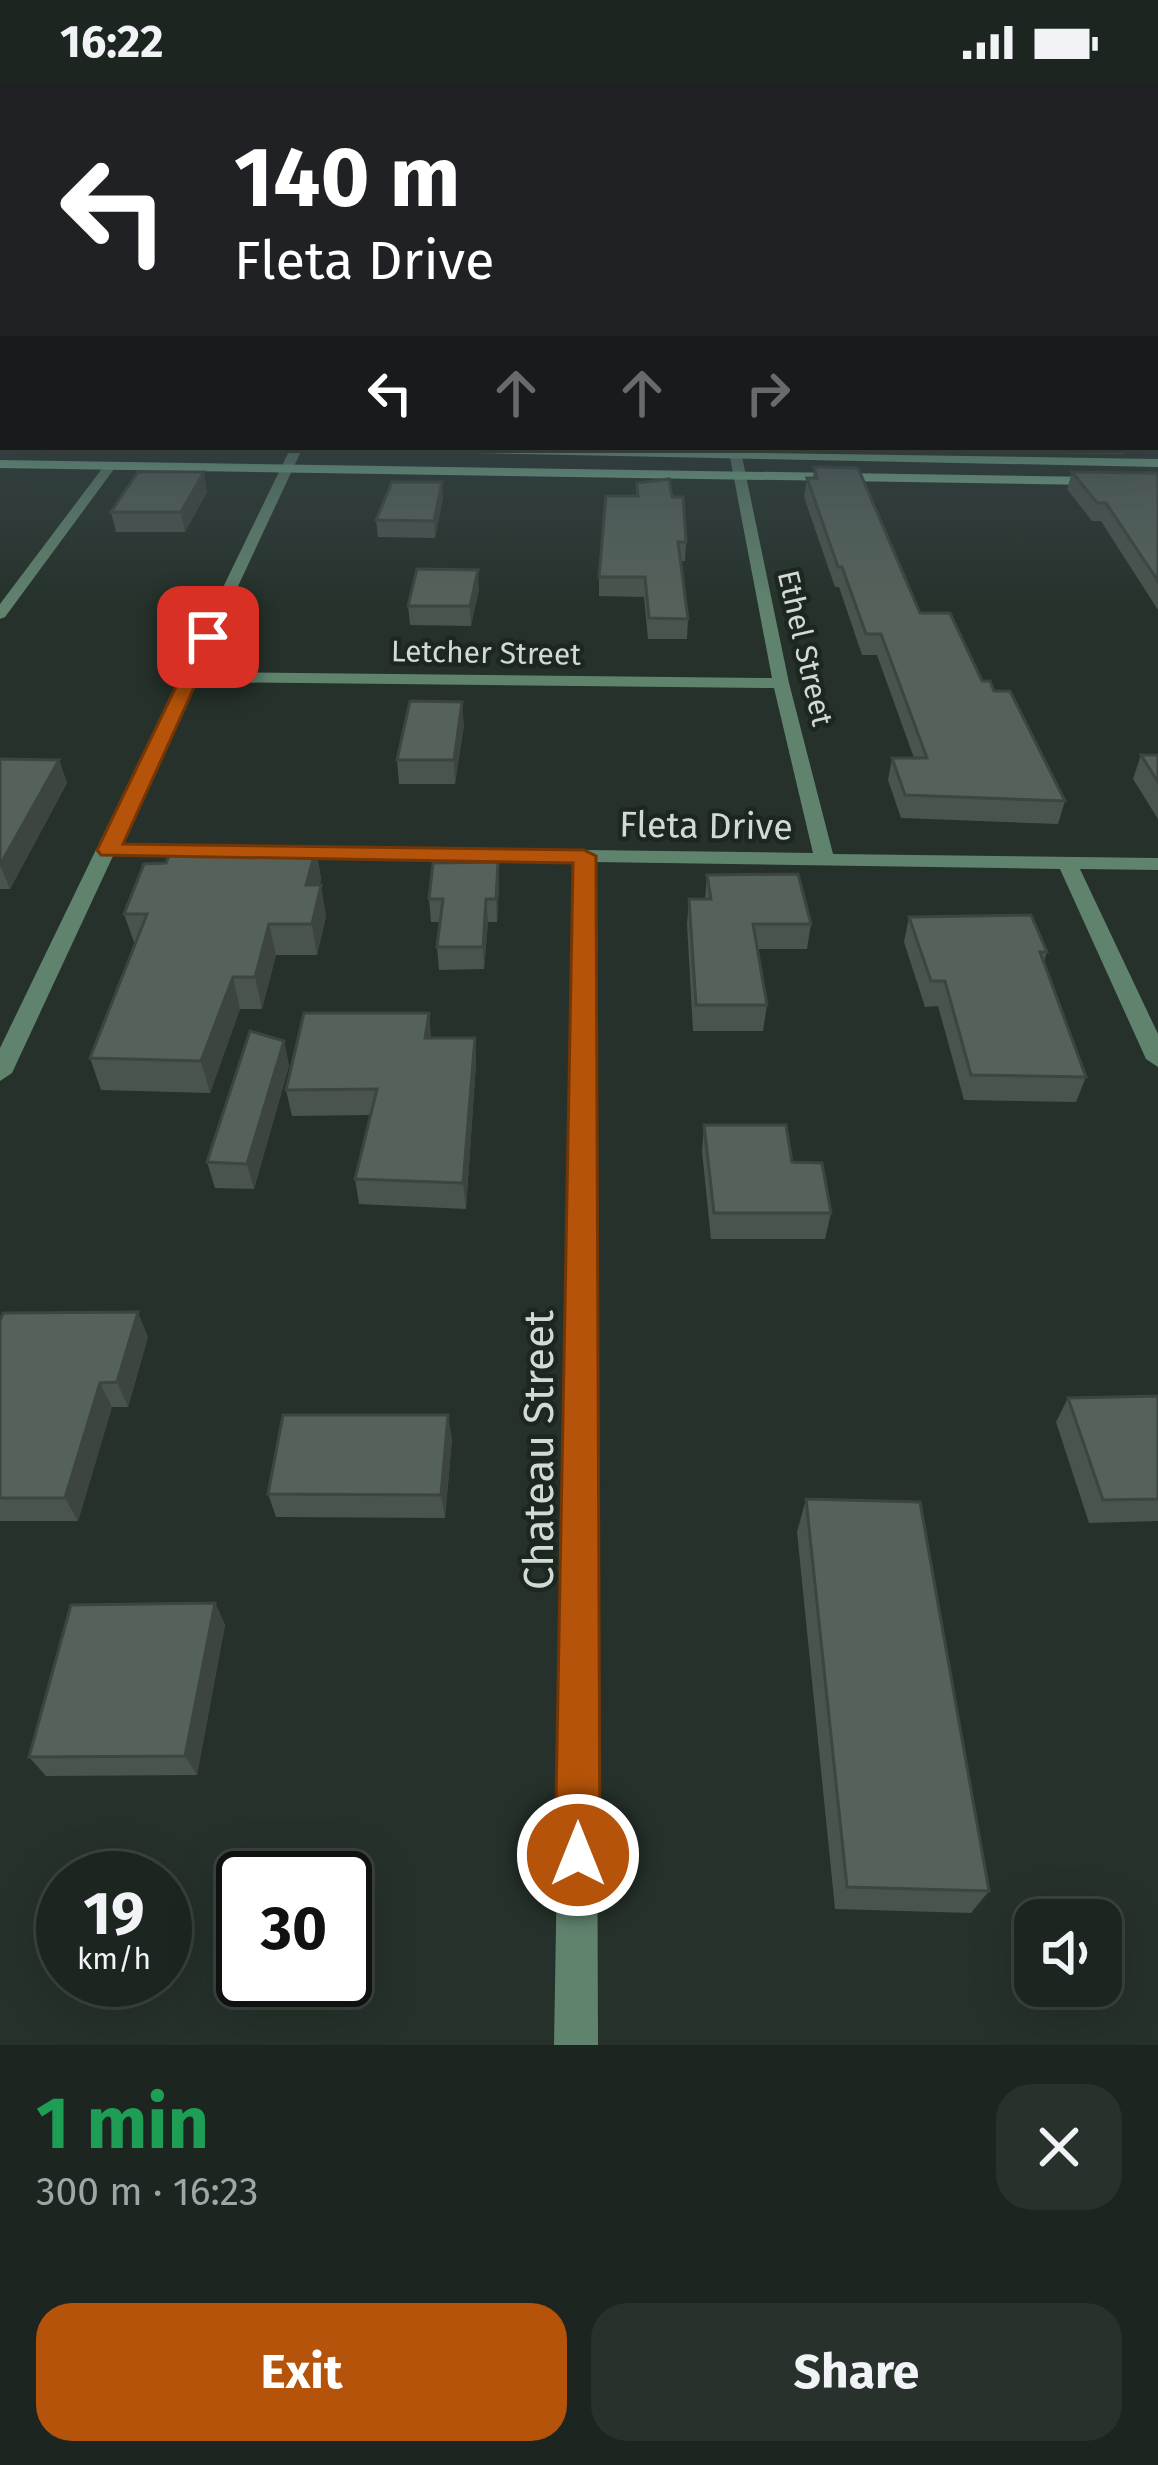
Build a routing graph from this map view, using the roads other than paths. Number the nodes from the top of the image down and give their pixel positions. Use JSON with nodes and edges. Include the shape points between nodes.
{"nodes":[{"id":1,"x":295,"y":450,"type":"edge"},
{"id":2,"x":574,"y":450,"type":"edge"},
{"id":3,"x":1007,"y":450,"type":"edge"},
{"id":4,"x":735,"y":452,"type":"edge"},
{"id":5,"x":1014,"y":460,"type":"junction"},
{"id":6,"x":0,"y":464,"type":"edge"},
{"id":7,"x":1158,"y":464,"type":"edge"},
{"id":8,"x":111,"y":465,"type":"junction"},
{"id":9,"x":286,"y":466,"type":"junction"},
{"id":10,"x":740,"y":478,"type":"junction"},
{"id":11,"x":1158,"y":482,"type":"edge"},
{"id":12,"x":0,"y":614,"type":"edge"},
{"id":13,"x":190,"y":677,"type":"junction"},
{"id":14,"x":782,"y":683,"type":"junction"},
{"id":15,"x":109,"y":850,"type":"junction"},
{"id":16,"x":228,"y":852,"type":"edge"},
{"id":17,"x":251,"y":852,"type":"edge"},
{"id":18,"x":584,"y":856,"type":"junction"},
{"id":19,"x":825,"y":860,"type":"junction"},
{"id":20,"x":1068,"y":863,"type":"junction"},
{"id":21,"x":1158,"y":864,"type":"edge"},
{"id":22,"x":1158,"y":1059,"type":"edge"},
{"id":23,"x":0,"y":1072,"type":"edge"},
{"id":24,"x":576,"y":2045,"type":"edge"}],
"edges":[{"from":1,"to":9,"type":"street"},
{"from":2,"to":4,"type":"main road"},
{"from":3,"to":5,"type":"street"},
{"from":4,"to":5,"type":"main road"},
{"from":4,"to":10,"type":"street","name":"Ethel Street"},
{"from":5,"to":7,"type":"main road"},
{"from":6,"to":8,"type":"main road"},
{"from":8,"to":9,"type":"main road"},
{"from":8,"to":12,"type":"street"},
{"from":9,"to":10,"type":"main road"},
{"from":9,"to":13,"type":"street"},
{"from":10,"to":11,"type":"main road"},
{"from":10,"to":14,"type":"street","name":"Ethel Street"},
{"from":13,"to":14,"type":"street","name":"Letcher Street"},
{"from":13,"to":15,"type":"street"},
{"from":14,"to":19,"type":"street","name":"Ethel Street"},
{"from":15,"to":16,"type":"street"},
{"from":15,"to":23,"type":"street"},
{"from":17,"to":18,"type":"street","name":"Fleta Drive"},
{"from":18,"to":19,"type":"street","name":"Fleta Drive"},
{"from":18,"to":24,"type":"street","name":"Chateau Street"},
{"from":19,"to":20,"type":"street","name":"Fleta Drive"},
{"from":20,"to":21,"type":"street","name":"Fleta Drive"},
{"from":20,"to":22,"type":"street"}]}
